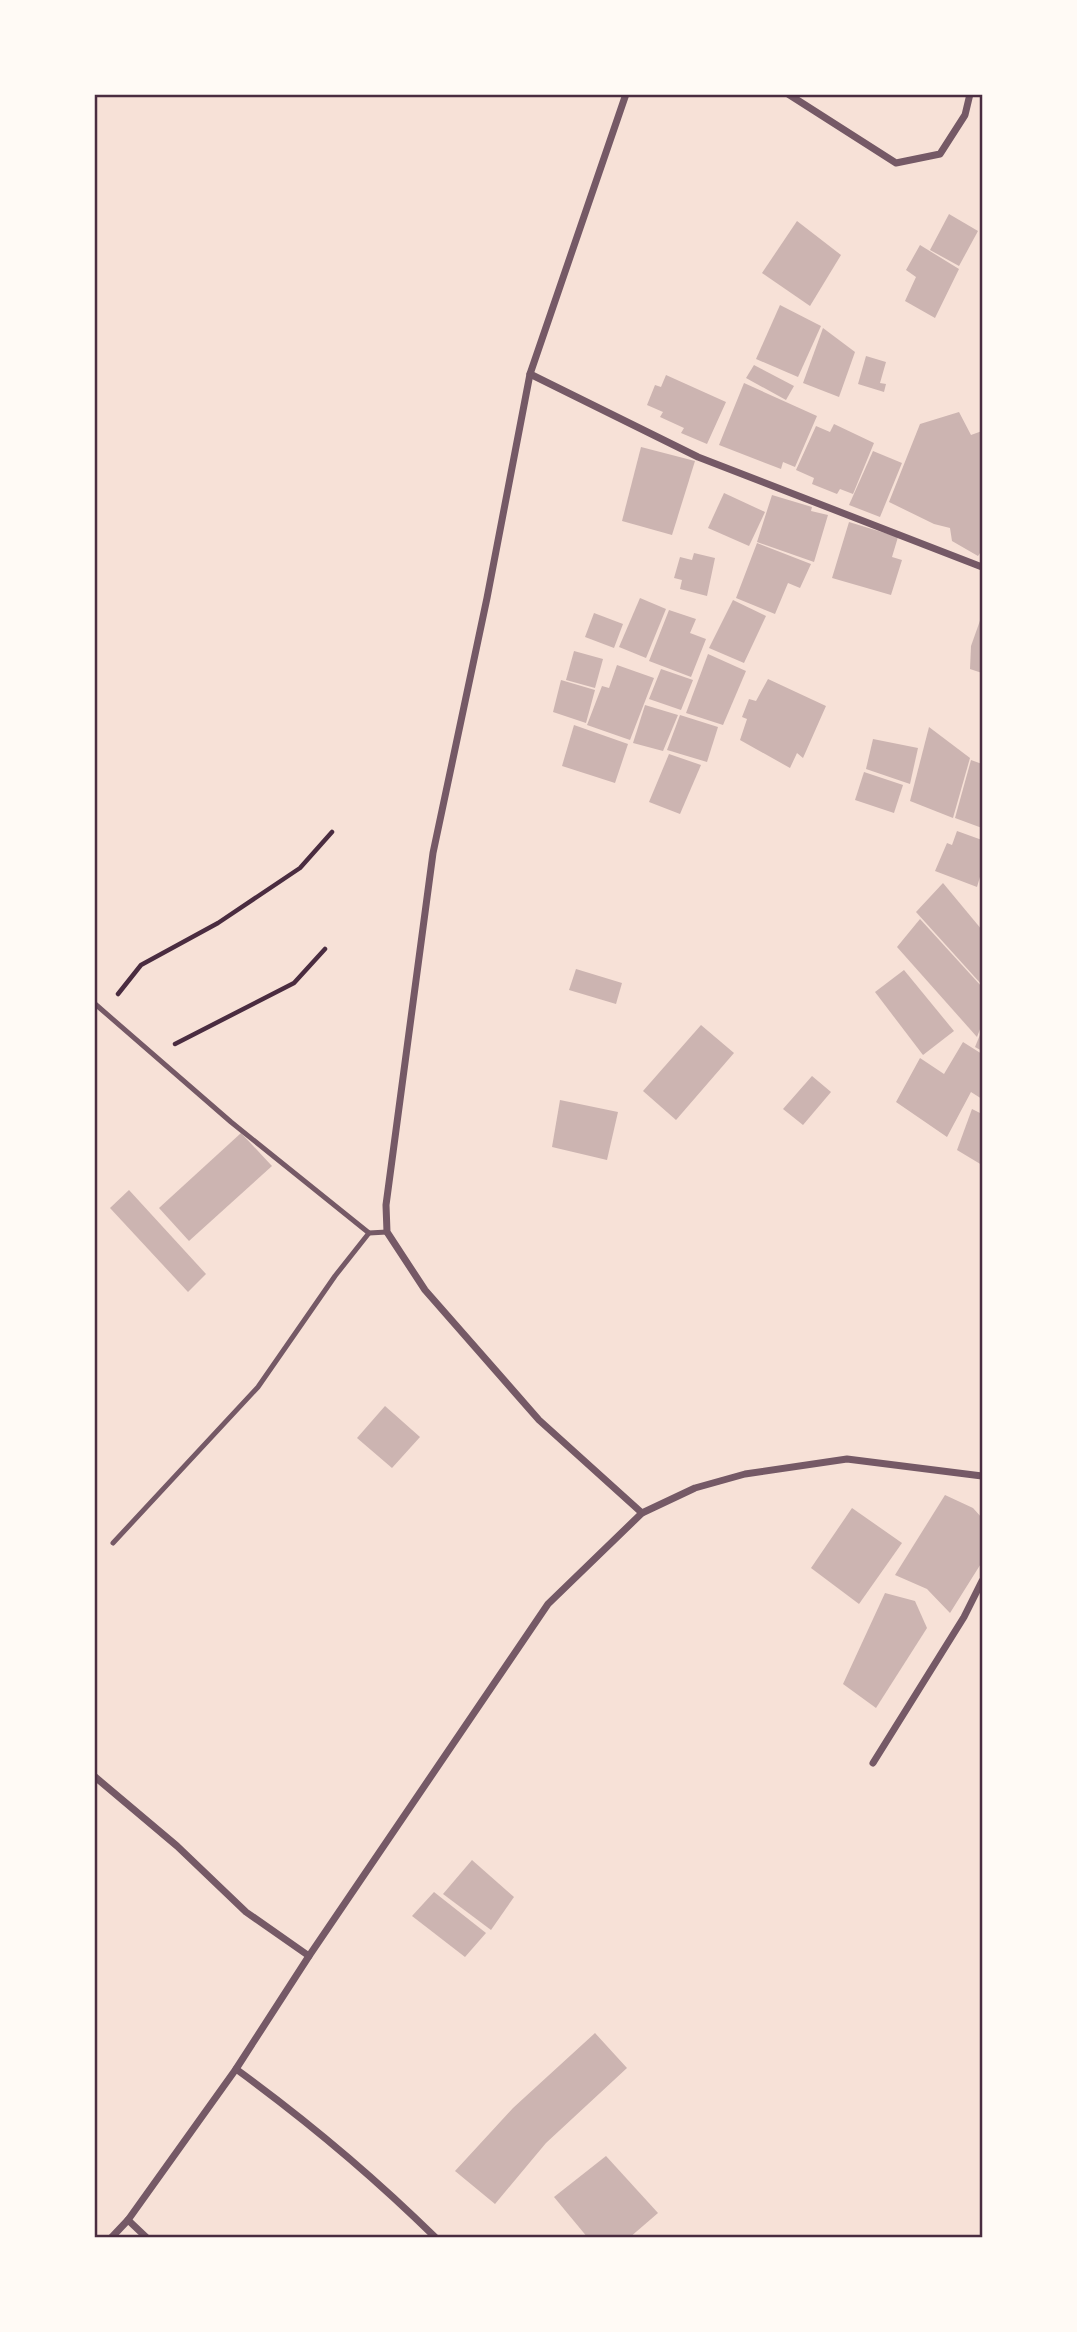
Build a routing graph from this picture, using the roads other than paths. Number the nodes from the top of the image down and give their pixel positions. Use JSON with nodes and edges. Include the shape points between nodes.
{"nodes":[{"id":1,"x":626,"y":94,"type":"edge"},
{"id":2,"x":788,"y":94,"type":"edge"},
{"id":3,"x":970,"y":94,"type":"edge"},
{"id":4,"x":530,"y":374,"type":"junction"},
{"id":5,"x":982,"y":567,"type":"edge"},
{"id":6,"x":94,"y":1003,"type":"edge"},
{"id":7,"x":387,"y":1232,"type":"junction"},
{"id":8,"x":369,"y":1233,"type":"junction"},
{"id":9,"x":982,"y":1476,"type":"edge"},
{"id":10,"x":642,"y":1513,"type":"junction"},
{"id":11,"x":113,"y":1543,"type":"dead end"},
{"id":12,"x":982,"y":1581,"type":"edge"},
{"id":13,"x":873,"y":1763,"type":"dead end"},
{"id":14,"x":94,"y":1776,"type":"edge"},
{"id":15,"x":309,"y":1956,"type":"junction"},
{"id":16,"x":236,"y":2069,"type":"junction"},
{"id":17,"x":128,"y":2220,"type":"junction"},
{"id":18,"x":111,"y":2238,"type":"edge"},
{"id":19,"x":147,"y":2238,"type":"edge"},
{"id":20,"x":436,"y":2238,"type":"edge"}],
"edges":[{"from":1,"to":4,"type":"street"},
{"from":2,"to":3,"type":"street","via":[[896,163],[940,154],[965,115]]},
{"from":4,"to":5,"type":"street","via":[[698,457]]},
{"from":4,"to":7,"type":"street","via":[[433,853],[386,1205]]},
{"from":6,"to":8,"type":"lane"},
{"from":7,"to":8,"type":"lane"},
{"from":7,"to":10,"type":"street","via":[[425,1290],[539,1420]]},
{"from":8,"to":11,"type":"lane","via":[[258,1387]]},
{"from":9,"to":10,"type":"street","via":[[847,1459],[745,1474],[695,1488]]},
{"from":10,"to":15,"type":"street","via":[[548,1604]]},
{"from":12,"to":13,"type":"street"},
{"from":14,"to":15,"type":"street","via":[[246,1912]]},
{"from":15,"to":16,"type":"street"},
{"from":16,"to":17,"type":"street"},
{"from":16,"to":20,"type":"street","via":[[392,2196]]},
{"from":17,"to":18,"type":"street"},
{"from":17,"to":19,"type":"street"}]}
